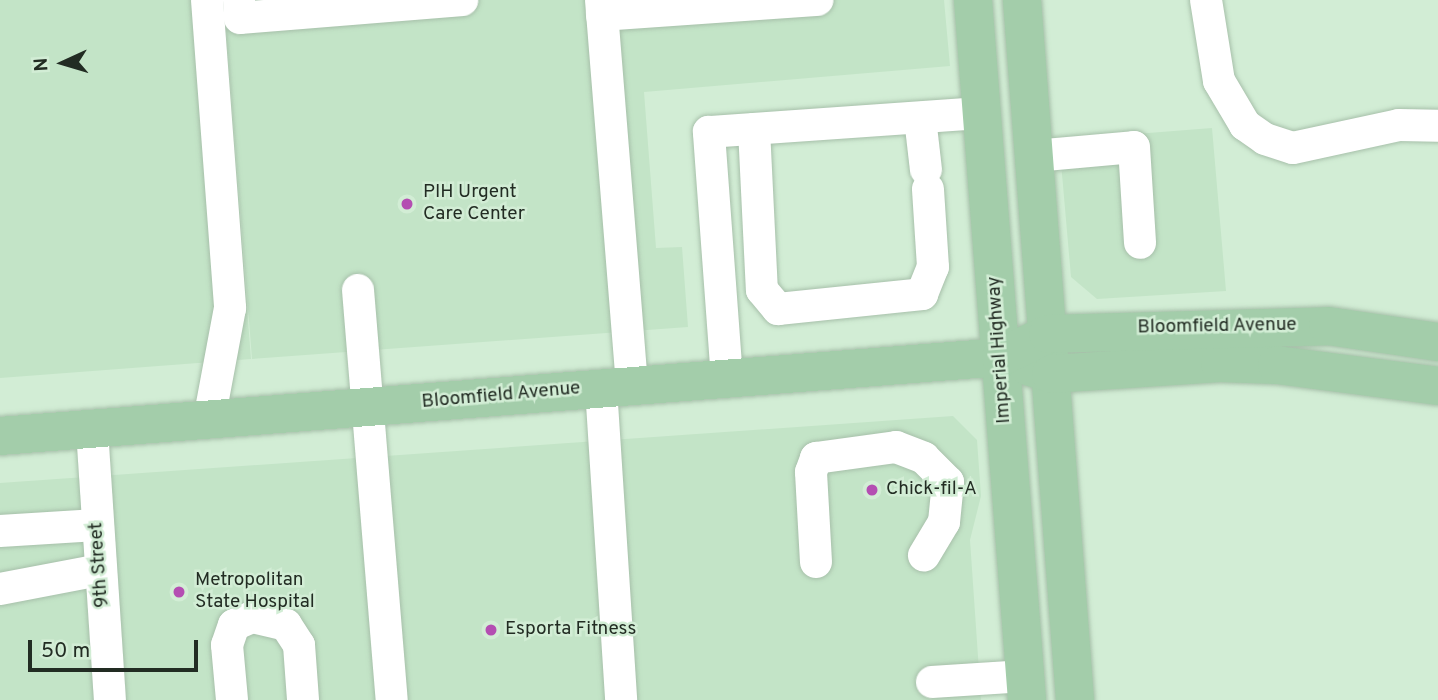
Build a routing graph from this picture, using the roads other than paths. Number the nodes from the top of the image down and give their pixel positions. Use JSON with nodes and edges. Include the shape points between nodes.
{"nodes":[{"id":1,"x":207,"y":0,"type":"edge"},
{"id":2,"x":239,"y":0,"type":"edge"},
{"id":3,"x":462,"y":0,"type":"edge"},
{"id":4,"x":817,"y":0,"type":"edge"},
{"id":5,"x":973,"y":0,"type":"edge"},
{"id":6,"x":1022,"y":0,"type":"edge"},
{"id":7,"x":1206,"y":0,"type":"edge"},
{"id":8,"x":602,"y":8,"type":"edge"},
{"id":9,"x":982,"y":113,"type":"junction"},
{"id":10,"x":1438,"y":126,"type":"edge"},
{"id":11,"x":754,"y":129,"type":"junction"},
{"id":12,"x":1034,"y":156,"type":"junction"},
{"id":13,"x":757,"y":164,"type":"junction"},
{"id":14,"x":922,"y":164,"type":"junction"},
{"id":15,"x":1140,"y":243,"type":"dead end"},
{"id":16,"x":905,"y":281,"type":"dead end"},
{"id":17,"x":862,"y":285,"type":"dead end"},
{"id":18,"x":358,"y":290,"type":"dead end"},
{"id":19,"x":1048,"y":334,"type":"junction"},
{"id":20,"x":1438,"y":342,"type":"edge"},
{"id":21,"x":1001,"y":357,"type":"junction"},
{"id":22,"x":1438,"y":364,"type":"edge"},
{"id":23,"x":1277,"y":365,"type":"junction"},
{"id":24,"x":1052,"y":374,"type":"junction"},
{"id":25,"x":727,"y":379,"type":"junction"},
{"id":26,"x":1438,"y":386,"type":"edge"},
{"id":27,"x":617,"y":387,"type":"junction"},
{"id":28,"x":367,"y":407,"type":"junction"},
{"id":29,"x":209,"y":420,"type":"junction"},
{"id":30,"x":92,"y":429,"type":"junction"},
{"id":31,"x":0,"y":436,"type":"edge"},
{"id":32,"x":97,"y":524,"type":"junction"},
{"id":33,"x":0,"y":531,"type":"edge"},
{"id":34,"x":924,"y":555,"type":"dead end"},
{"id":35,"x":816,"y":562,"type":"dead end"},
{"id":36,"x":100,"y":570,"type":"junction"},
{"id":37,"x":0,"y":589,"type":"edge"},
{"id":38,"x":932,"y":682,"type":"dead end"},
{"id":39,"x":1033,"y":692,"type":"edge"},
{"id":40,"x":110,"y":700,"type":"edge"},
{"id":41,"x":232,"y":700,"type":"edge"},
{"id":42,"x":303,"y":700,"type":"edge"},
{"id":43,"x":392,"y":700,"type":"edge"},
{"id":44,"x":621,"y":700,"type":"edge"},
{"id":45,"x":1075,"y":700,"type":"edge"}],
"edges":[{"from":1,"to":29,"type":"street","via":[[230,308]]},
{"from":2,"to":3,"type":"street","via":[[240,18]]},
{"from":4,"to":8,"type":"street"},
{"from":5,"to":9,"type":"main road","name":"Imperial Highway"},
{"from":6,"to":12,"type":"main road"},
{"from":7,"to":10,"type":"street","via":[[1219,81],[1245,125],[1265,139],[1293,148],[1399,125]]},
{"from":8,"to":27,"type":"street"},
{"from":9,"to":14,"type":"street"},
{"from":9,"to":21,"type":"main road","name":"Imperial Highway"},
{"from":11,"to":13,"type":"street"},
{"from":11,"to":14,"type":"street"},
{"from":11,"to":25,"type":"street","via":[[709,132]]},
{"from":12,"to":15,"type":"street","via":[[1134,147]]},
{"from":12,"to":19,"type":"main road"},
{"from":13,"to":14,"type":"street","via":[[762,290],[778,309],[922,294],[933,267]]},
{"from":13,"to":17,"type":"street","via":[[769,268],[778,284],[798,290]]},
{"from":14,"to":16,"type":"street","via":[[920,261]]},
{"from":18,"to":28,"type":"street"},
{"from":19,"to":20,"type":"main road","name":"Bloomfield Avenue","via":[[1328,326]]},
{"from":19,"to":21,"type":"main road","name":"Bloomfield Avenue"},
{"from":19,"to":24,"type":"main road"},
{"from":21,"to":24,"type":"main road","name":"Bloomfield Avenue"},
{"from":21,"to":25,"type":"main road","name":"Bloomfield Avenue"},
{"from":21,"to":39,"type":"main road","name":"Imperial Highway","via":[[1017,570],[1042,653]]},
{"from":22,"to":23,"type":"main road","via":[[1329,348]]},
{"from":23,"to":24,"type":"main road","name":"Bloomfield Avenue","via":[[1220,363]]},
{"from":23,"to":26,"type":"main road","name":"Bloomfield Avenue"},
{"from":24,"to":45,"type":"main road"},
{"from":25,"to":27,"type":"main road","name":"Bloomfield Avenue"},
{"from":27,"to":28,"type":"main road","name":"Bloomfield Avenue"},
{"from":27,"to":44,"type":"street"},
{"from":28,"to":29,"type":"main road","name":"Bloomfield Avenue"},
{"from":28,"to":43,"type":"street"},
{"from":29,"to":30,"type":"main road","name":"Bloomfield Avenue"},
{"from":30,"to":31,"type":"main road","name":"Bloomfield Avenue"},
{"from":30,"to":32,"type":"street","name":"9th Street"},
{"from":32,"to":33,"type":"street"},
{"from":32,"to":36,"type":"street","name":"9th Street"},
{"from":34,"to":35,"type":"street","via":[[944,522],[948,482],[924,458],[896,447],[816,458],[811,472]]},
{"from":36,"to":37,"type":"street"},
{"from":36,"to":40,"type":"street","name":"9th Street"},
{"from":38,"to":39,"type":"street"},
{"from":41,"to":42,"type":"street","via":[[228,645],[234,625],[261,617],[286,625],[299,645]]}]}
